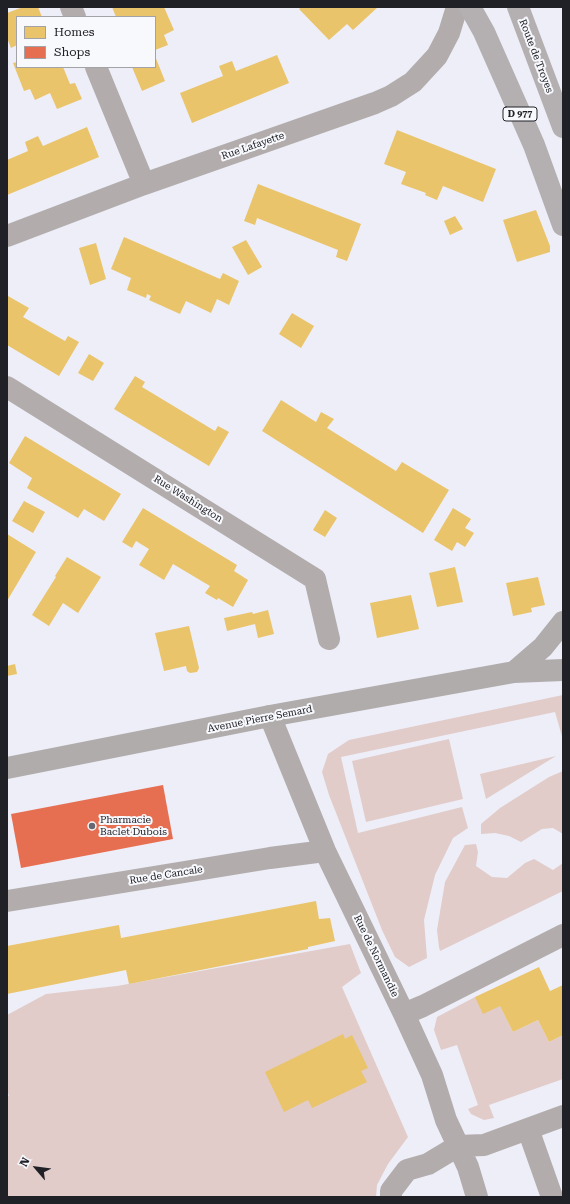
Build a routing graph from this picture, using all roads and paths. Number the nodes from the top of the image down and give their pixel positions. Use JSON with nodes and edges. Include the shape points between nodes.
{"nodes":[{"id":1,"x":457,"y":7,"type":"edge"},
{"id":2,"x":470,"y":7,"type":"edge"},
{"id":3,"x":518,"y":7,"type":"edge"},
{"id":4,"x":96,"y":68,"type":"edge"},
{"id":5,"x":563,"y":127,"type":"edge"},
{"id":6,"x":144,"y":184,"type":"junction"},
{"id":7,"x":563,"y":225,"type":"edge"},
{"id":8,"x":7,"y":236,"type":"edge"},
{"id":9,"x":7,"y":388,"type":"edge"},
{"id":10,"x":563,"y":622,"type":"edge"},
{"id":11,"x":329,"y":639,"type":"dead end"},
{"id":12,"x":563,"y":670,"type":"edge"},
{"id":13,"x":514,"y":672,"type":"junction"},
{"id":14,"x":270,"y":716,"type":"junction"},
{"id":15,"x":7,"y":768,"type":"edge"},
{"id":16,"x":325,"y":851,"type":"junction"},
{"id":17,"x":7,"y":901,"type":"edge"},
{"id":18,"x":563,"y":935,"type":"edge"},
{"id":19,"x":404,"y":1014,"type":"junction"},
{"id":20,"x":563,"y":1116,"type":"edge"},
{"id":21,"x":528,"y":1129,"type":"junction"},
{"id":22,"x":458,"y":1146,"type":"junction"},
{"id":23,"x":392,"y":1197,"type":"edge"},
{"id":24,"x":477,"y":1197,"type":"edge"},
{"id":25,"x":552,"y":1197,"type":"edge"}],
"edges":[{"from":1,"to":6,"type":"street","name":"Rue Lafayette","via":[[449,33],[437,56],[413,82],[391,96]]},
{"from":2,"to":7,"type":"main road","number":"D 977","via":[[484,32],[534,145]]},
{"from":3,"to":5,"type":"main road","name":"Route de Troyes"},
{"from":4,"to":6,"type":"street"},
{"from":6,"to":8,"type":"street","name":"Rue Lafayette"},
{"from":9,"to":11,"type":"street","name":"Rue Washington","via":[[315,579]]},
{"from":10,"to":13,"type":"main road"},
{"from":12,"to":13,"type":"main road","name":"Avenue Pierre Semard"},
{"from":13,"to":14,"type":"main road","name":"Avenue Pierre Semard"},
{"from":14,"to":15,"type":"main road","name":"Avenue Pierre Semard"},
{"from":14,"to":16,"type":"street","name":"Rue de Normandie"},
{"from":16,"to":17,"type":"street","name":"Rue de Cancale"},
{"from":16,"to":19,"type":"street","name":"Rue de Normandie"},
{"from":18,"to":19,"type":"street"},
{"from":19,"to":22,"type":"street","name":"Rue de Normandie","via":[[432,1075],[446,1120]]},
{"from":20,"to":21,"type":"street"},
{"from":21,"to":22,"type":"street","via":[[484,1145]]},
{"from":21,"to":25,"type":"street"},
{"from":22,"to":23,"type":"street","via":[[428,1164],[407,1170],[391,1191]]},
{"from":22,"to":24,"type":"street","name":"Rue de Normandie","via":[[468,1167]]}]}
